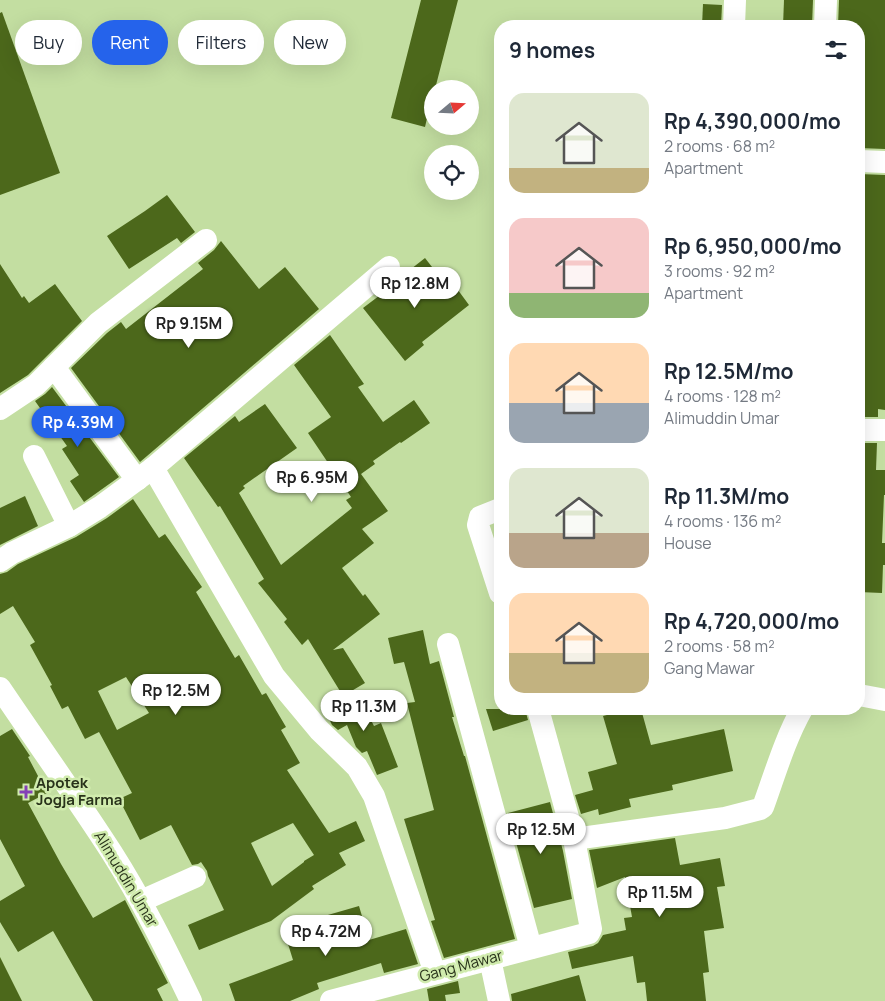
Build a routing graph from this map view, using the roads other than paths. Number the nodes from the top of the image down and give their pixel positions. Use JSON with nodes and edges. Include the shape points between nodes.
{"nodes":[{"id":1,"x":735,"y":0,"type":"edge"},
{"id":2,"x":826,"y":0,"type":"edge"},
{"id":3,"x":734,"y":20,"type":"edge"},
{"id":4,"x":825,"y":20,"type":"edge"},
{"id":5,"x":865,"y":161,"type":"edge"},
{"id":6,"x":885,"y":162,"type":"edge"},
{"id":7,"x":206,"y":240,"type":"dead end"},
{"id":8,"x":389,"y":267,"type":"dead end"},
{"id":9,"x":54,"y":367,"type":"junction"},
{"id":10,"x":0,"y":409,"type":"edge"},
{"id":11,"x":865,"y":430,"type":"edge"},
{"id":12,"x":885,"y":430,"type":"edge"},
{"id":13,"x":34,"y":456,"type":"dead end"},
{"id":14,"x":145,"y":474,"type":"junction"},
{"id":15,"x":494,"y":511,"type":"edge"},
{"id":16,"x":69,"y":526,"type":"junction"},
{"id":17,"x":0,"y":561,"type":"edge"},
{"id":18,"x":494,"y":574,"type":"edge"},
{"id":19,"x":448,"y":644,"type":"dead end"},
{"id":20,"x":0,"y":688,"type":"edge"},
{"id":21,"x":865,"y":695,"type":"edge"},
{"id":22,"x":885,"y":700,"type":"edge"},
{"id":23,"x":540,"y":715,"type":"edge"},
{"id":24,"x":798,"y":715,"type":"edge"},
{"id":25,"x":574,"y":839,"type":"junction"},
{"id":26,"x":194,"y":877,"type":"dead end"},
{"id":27,"x":141,"y":901,"type":"junction"},
{"id":28,"x":531,"y":948,"type":"junction"},
{"id":29,"x":490,"y":959,"type":"junction"},
{"id":30,"x":435,"y":973,"type":"junction"},
{"id":31,"x":191,"y":1001,"type":"edge"},
{"id":32,"x":330,"y":1001,"type":"edge"},
{"id":33,"x":499,"y":1001,"type":"edge"}],
"edges":[{"from":1,"to":3,"type":"street"},
{"from":2,"to":4,"type":"street"},
{"from":5,"to":6,"type":"street"},
{"from":7,"to":9,"type":"street","via":[[98,323]]},
{"from":8,"to":14,"type":"street"},
{"from":9,"to":10,"type":"street","via":[[36,385]]},
{"from":9,"to":14,"type":"street"},
{"from":11,"to":12,"type":"street"},
{"from":13,"to":16,"type":"street"},
{"from":14,"to":16,"type":"street"},
{"from":14,"to":30,"type":"street","via":[[274,676],[319,730],[357,767],[374,796]]},
{"from":15,"to":18,"type":"street","via":[[480,517],[478,525]]},
{"from":16,"to":17,"type":"street","via":[[12,552]]},
{"from":19,"to":28,"type":"street"},
{"from":20,"to":27,"type":"street","name":"Alimuddin Umar"},
{"from":21,"to":22,"type":"street"},
{"from":23,"to":25,"type":"street"},
{"from":24,"to":25,"type":"street","via":[[760,809],[725,818]]},
{"from":25,"to":28,"type":"street","name":"Gang Mawar","via":[[591,929],[589,933]]},
{"from":26,"to":27,"type":"street"},
{"from":27,"to":31,"type":"street","name":"Alimuddin Umar"},
{"from":28,"to":29,"type":"street","name":"Gang Mawar"},
{"from":29,"to":30,"type":"street","name":"Gang Mawar"},
{"from":29,"to":33,"type":"street"},
{"from":30,"to":32,"type":"street","name":"Gang Mawar"}]}
